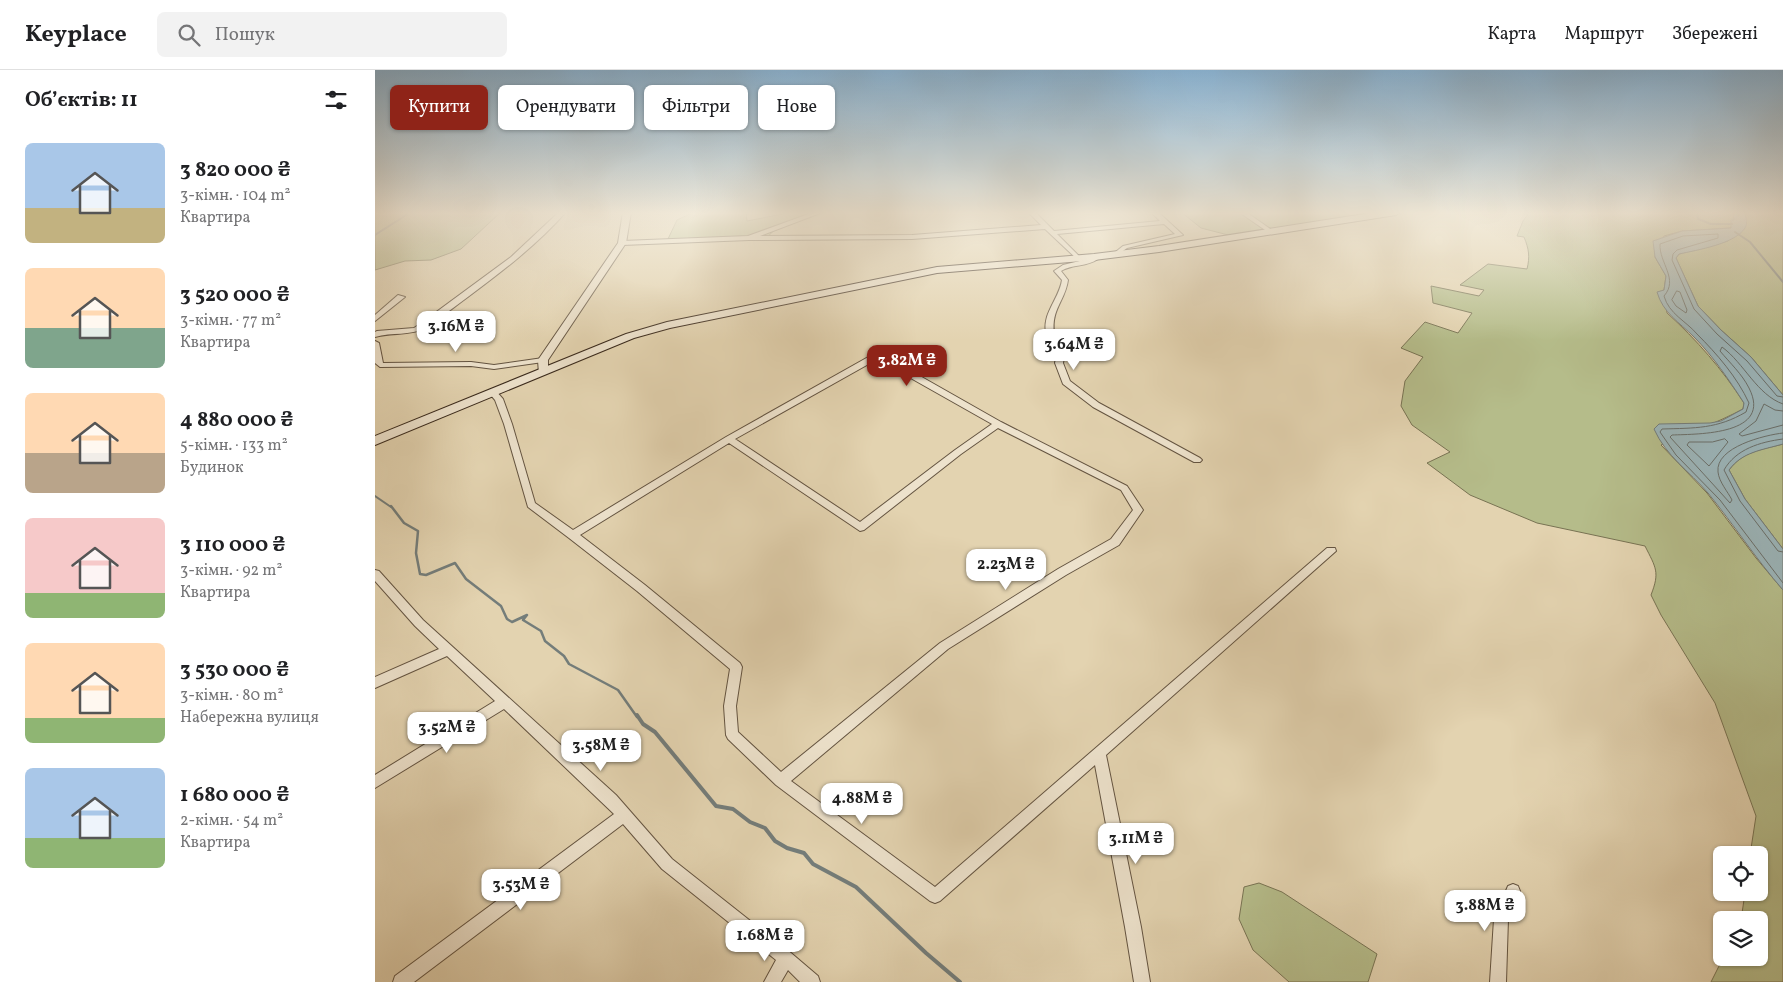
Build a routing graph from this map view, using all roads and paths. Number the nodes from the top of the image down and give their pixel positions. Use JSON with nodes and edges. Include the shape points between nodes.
{"nodes":[{"id":1,"x":519,"y":255,"type":"edge"},
{"id":2,"x":613,"y":255,"type":"edge"},
{"id":3,"x":1074,"y":255,"type":"edge"},
{"id":4,"x":1112,"y":255,"type":"edge"},
{"id":5,"x":1094,"y":257,"type":"junction"},
{"id":6,"x":1078,"y":258,"type":"junction"},
{"id":7,"x":401,"y":296,"type":"dead end"},
{"id":8,"x":375,"y":319,"type":"edge"},
{"id":9,"x":375,"y":335,"type":"edge"},
{"id":10,"x":375,"y":343,"type":"edge"},
{"id":11,"x":543,"y":360,"type":"junction"},
{"id":12,"x":543,"y":372,"type":"junction"},
{"id":13,"x":493,"y":393,"type":"junction"},
{"id":14,"x":998,"y":424,"type":"junction"},
{"id":15,"x":729,"y":439,"type":"junction"},
{"id":16,"x":375,"y":441,"type":"edge"},
{"id":17,"x":1197,"y":460,"type":"dead end"},
{"id":18,"x":573,"y":534,"type":"junction"},
{"id":19,"x":1331,"y":551,"type":"dead end"},
{"id":20,"x":375,"y":574,"type":"edge"},
{"id":21,"x":448,"y":650,"type":"junction"},
{"id":22,"x":375,"y":683,"type":"edge"},
{"id":23,"x":504,"y":702,"type":"junction"},
{"id":24,"x":1099,"y":754,"type":"junction"},
{"id":25,"x":781,"y":781,"type":"junction"},
{"id":26,"x":375,"y":782,"type":"edge"},
{"id":27,"x":623,"y":816,"type":"junction"},
{"id":28,"x":1513,"y":891,"type":"dead end"},
{"id":29,"x":785,"y":958,"type":"junction"},
{"id":30,"x":401,"y":982,"type":"edge"},
{"id":31,"x":772,"y":982,"type":"edge"},
{"id":32,"x":812,"y":982,"type":"edge"},
{"id":33,"x":1142,"y":982,"type":"edge"},
{"id":34,"x":1498,"y":982,"type":"edge"}],
"edges":[{"from":1,"to":9,"type":"street","via":[[416,330]]},
{"from":2,"to":11,"type":"street"},
{"from":3,"to":6,"type":"street"},
{"from":4,"to":5,"type":"main road"},
{"from":5,"to":6,"type":"main road"},
{"from":5,"to":17,"type":"street","via":[[1088,263],[1061,267],[1057,271],[1065,280],[1064,290],[1054,304],[1049,324],[1050,334],[1063,343],[1059,363],[1066,382],[1097,406]]},
{"from":6,"to":12,"type":"main road","via":[[937,270],[725,312],[630,336]]},
{"from":7,"to":8,"type":"street"},
{"from":10,"to":11,"type":"street","via":[[380,365],[471,364],[494,367]]},
{"from":11,"to":12,"type":"street"},
{"from":12,"to":13,"type":"main road"},
{"from":13,"to":16,"type":"main road"},
{"from":13,"to":18,"type":"street","via":[[508,424],[531,505]]},
{"from":14,"to":15,"type":"street","via":[[893,364],[873,358]]},
{"from":14,"to":15,"type":"street","via":[[860,527]]},
{"from":14,"to":25,"type":"street","via":[[1123,488],[1138,510],[1115,542],[944,646]]},
{"from":15,"to":18,"type":"street"},
{"from":18,"to":25,"type":"street","via":[[736,667],[730,706],[732,736]]},
{"from":19,"to":24,"type":"street"},
{"from":20,"to":21,"type":"street"},
{"from":21,"to":22,"type":"street"},
{"from":21,"to":23,"type":"street"},
{"from":23,"to":26,"type":"street"},
{"from":23,"to":27,"type":"street","via":[[611,800]]},
{"from":24,"to":25,"type":"street","via":[[935,896]]},
{"from":24,"to":33,"type":"street"},
{"from":27,"to":29,"type":"street","via":[[667,864]]},
{"from":27,"to":30,"type":"street"},
{"from":28,"to":34,"type":"street","via":[[1501,920]]},
{"from":29,"to":31,"type":"street"},
{"from":29,"to":32,"type":"street"}]}
